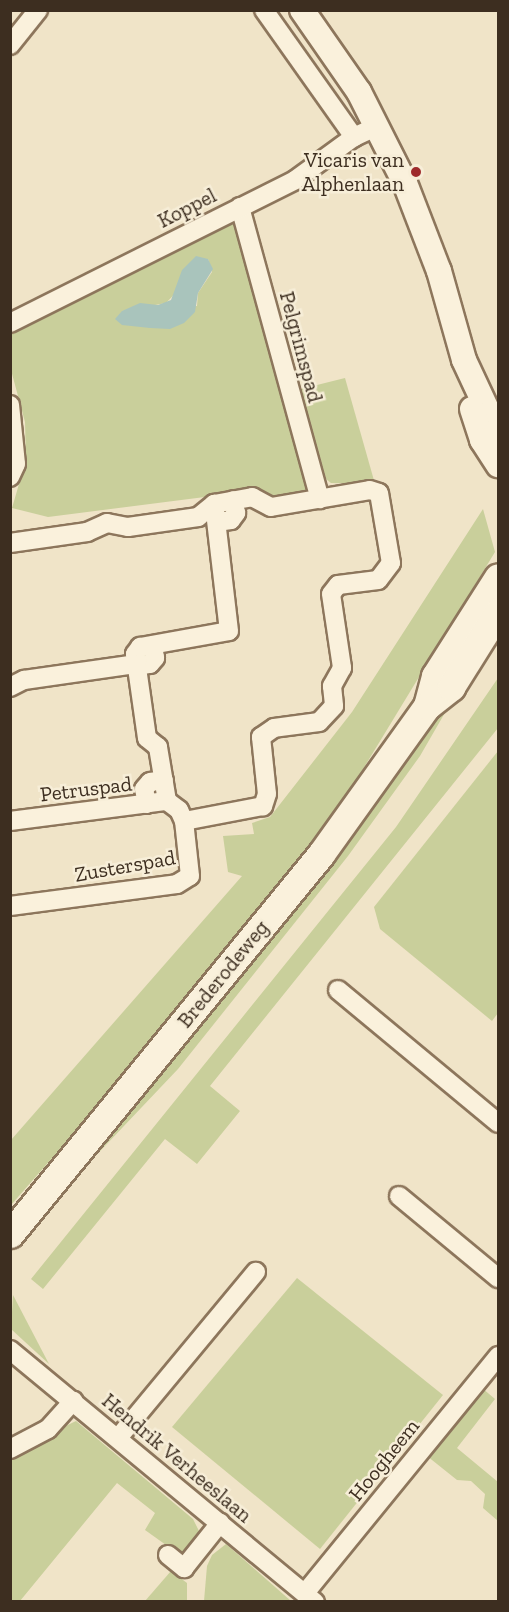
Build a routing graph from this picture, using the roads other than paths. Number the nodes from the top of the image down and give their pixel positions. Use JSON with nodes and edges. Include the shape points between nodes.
{"nodes":[{"id":1,"x":38,"y":10,"type":"edge"},
{"id":2,"x":264,"y":10,"type":"edge"},
{"id":3,"x":302,"y":10,"type":"edge"},
{"id":4,"x":10,"y":45,"type":"edge"},
{"id":5,"x":378,"y":126,"type":"junction"},
{"id":6,"x":354,"y":137,"type":"junction"},
{"id":7,"x":240,"y":207,"type":"junction"},
{"id":8,"x":10,"y":323,"type":"edge"},
{"id":9,"x":464,"y":360,"type":"junction"},
{"id":10,"x":10,"y":405,"type":"edge"},
{"id":11,"x":498,"y":433,"type":"edge"},
{"id":12,"x":498,"y":465,"type":"edge"},
{"id":13,"x":10,"y":477,"type":"edge"},
{"id":14,"x":320,"y":499,"type":"junction"},
{"id":15,"x":233,"y":500,"type":"junction"},
{"id":16,"x":214,"y":504,"type":"junction"},
{"id":17,"x":217,"y":522,"type":"junction"},
{"id":18,"x":10,"y":543,"type":"edge"},
{"id":19,"x":498,"y":578,"type":"edge"},
{"id":20,"x":498,"y":612,"type":"edge"},
{"id":21,"x":137,"y":665,"type":"junction"},
{"id":22,"x":10,"y":687,"type":"edge"},
{"id":23,"x":427,"y":706,"type":"junction"},
{"id":24,"x":164,"y":780,"type":"junction"},
{"id":25,"x":167,"y":801,"type":"junction"},
{"id":26,"x":147,"y":804,"type":"junction"},
{"id":27,"x":184,"y":820,"type":"junction"},
{"id":28,"x":10,"y":821,"type":"edge"},
{"id":29,"x":10,"y":906,"type":"edge"},
{"id":30,"x":338,"y":990,"type":"dead end"},
{"id":31,"x":498,"y":1123,"type":"edge"},
{"id":32,"x":399,"y":1196,"type":"dead end"},
{"id":33,"x":10,"y":1234,"type":"edge"},
{"id":34,"x":256,"y":1272,"type":"dead end"},
{"id":35,"x":498,"y":1278,"type":"edge"},
{"id":36,"x":10,"y":1350,"type":"edge"},
{"id":37,"x":498,"y":1356,"type":"edge"},
{"id":38,"x":74,"y":1401,"type":"junction"},
{"id":39,"x":118,"y":1438,"type":"junction"},
{"id":40,"x":10,"y":1449,"type":"edge"},
{"id":41,"x":220,"y":1523,"type":"junction"},
{"id":42,"x":168,"y":1555,"type":"dead end"},
{"id":43,"x":310,"y":1597,"type":"edge"}],
"edges":[{"from":1,"to":4,"type":"street"},
{"from":2,"to":6,"type":"street"},
{"from":3,"to":5,"type":"street","via":[[334,53]]},
{"from":5,"to":6,"type":"street","name":"Koppel"},
{"from":5,"to":9,"type":"street","via":[[424,225]]},
{"from":6,"to":7,"type":"street","name":"Koppel","via":[[295,180]]},
{"from":7,"to":8,"type":"street","name":"Koppel"},
{"from":7,"to":14,"type":"street","name":"Pelgrimspad"},
{"from":9,"to":11,"type":"street"},
{"from":9,"to":12,"type":"street","via":[[464,381],[479,431]]},
{"from":10,"to":13,"type":"street","via":[[16,464]]},
{"from":14,"to":15,"type":"street","via":[[271,507],[252,497]]},
{"from":14,"to":27,"type":"street","via":[[370,490],[379,493],[391,562],[378,580],[338,585],[331,594],[342,668],[332,686],[334,706],[319,722],[274,728],[261,737],[267,794],[263,806]]},
{"from":15,"to":16,"type":"street"},
{"from":15,"to":17,"type":"street","via":[[236,513],[231,520]]},
{"from":16,"to":17,"type":"street"},
{"from":16,"to":18,"type":"street","via":[[198,517],[128,527],[107,523],[87,532]]},
{"from":17,"to":21,"type":"street","via":[[229,631],[140,646],[135,654]]},
{"from":19,"to":23,"type":"main road","name":"Brederodeweg","via":[[435,676]]},
{"from":20,"to":23,"type":"main road","name":"Brederodeweg","via":[[451,687]]},
{"from":21,"to":22,"type":"street","via":[[24,680]]},
{"from":21,"to":24,"type":"street","via":[[147,738],[158,747]]},
{"from":23,"to":33,"type":"main road","name":"Brederodeweg","via":[[321,854]]},
{"from":24,"to":25,"type":"street"},
{"from":24,"to":26,"type":"street","via":[[150,782],[144,789]]},
{"from":25,"to":26,"type":"street","name":"Petruspad"},
{"from":25,"to":27,"type":"street"},
{"from":26,"to":28,"type":"street","name":"Petruspad"},
{"from":27,"to":29,"type":"street","name":"Zusterspad","via":[[191,869],[185,882]]},
{"from":30,"to":31,"type":"street"},
{"from":32,"to":35,"type":"street"},
{"from":34,"to":39,"type":"street"},
{"from":36,"to":38,"type":"street","name":"Hendrik Verheeslaan"},
{"from":37,"to":43,"type":"street","name":"Hoogheem"},
{"from":38,"to":39,"type":"street","name":"Hendrik Verheeslaan"},
{"from":38,"to":40,"type":"street","via":[[48,1429]]},
{"from":39,"to":41,"type":"street","name":"Hendrik Verheeslaan"},
{"from":41,"to":42,"type":"street","via":[[184,1568]]},
{"from":41,"to":43,"type":"street","name":"Hendrik Verheeslaan"}]}
